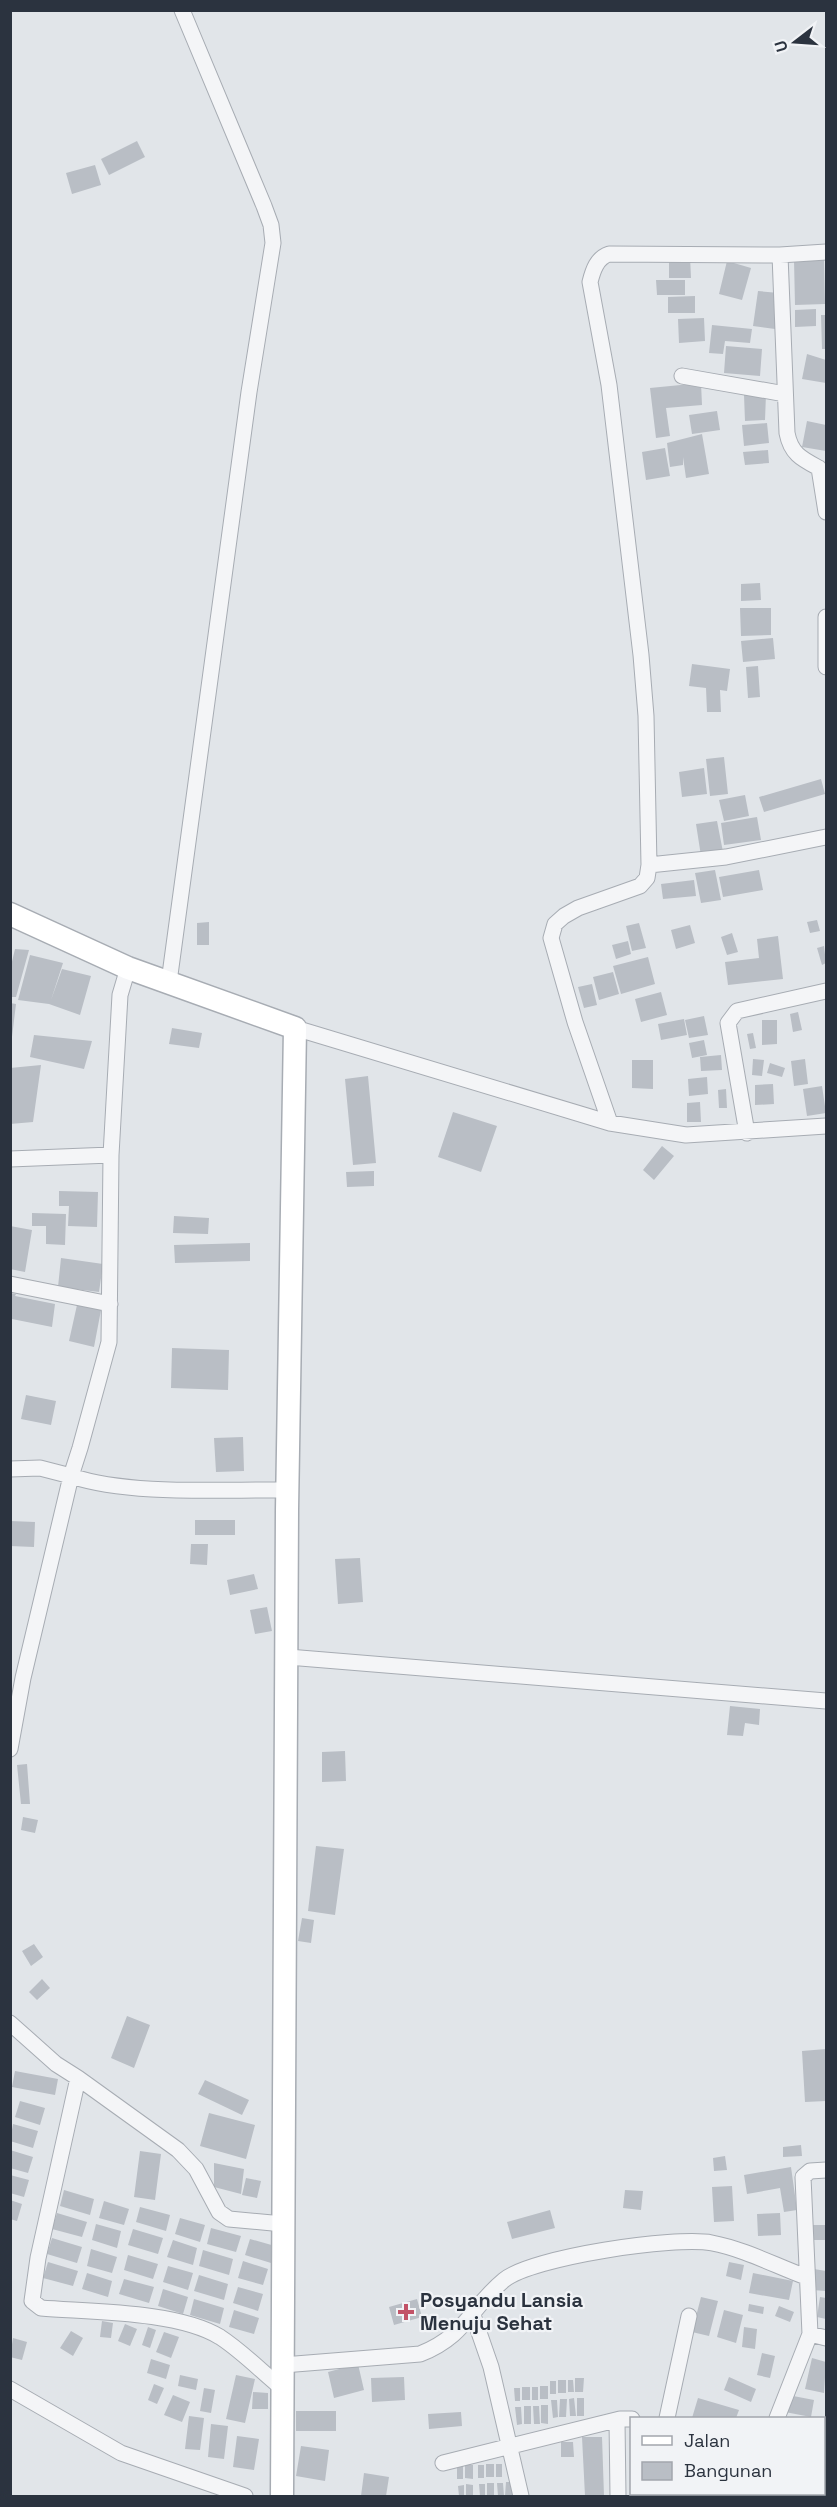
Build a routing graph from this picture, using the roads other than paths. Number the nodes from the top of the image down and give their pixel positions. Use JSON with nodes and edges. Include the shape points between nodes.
{"nodes":[{"id":1,"x":182,"y":10,"type":"edge"},
{"id":2,"x":826,"y":252,"type":"edge"},
{"id":3,"x":780,"y":255,"type":"junction"},
{"id":4,"x":682,"y":376,"type":"dead end"},
{"id":5,"x":785,"y":394,"type":"junction"},
{"id":6,"x":823,"y":469,"type":"edge"},
{"id":7,"x":826,"y":512,"type":"edge"},
{"id":8,"x":826,"y":617,"type":"edge"},
{"id":9,"x":826,"y":646,"type":"edge"},
{"id":10,"x":826,"y":667,"type":"edge"},
{"id":11,"x":826,"y":837,"type":"edge"},
{"id":12,"x":649,"y":865,"type":"junction"},
{"id":13,"x":10,"y":914,"type":"edge"},
{"id":14,"x":128,"y":968,"type":"junction"},
{"id":15,"x":169,"y":982,"type":"junction"},
{"id":16,"x":826,"y":991,"type":"edge"},
{"id":17,"x":295,"y":1028,"type":"junction"},
{"id":18,"x":610,"y":1124,"type":"junction"},
{"id":19,"x":826,"y":1126,"type":"edge"},
{"id":20,"x":747,"y":1133,"type":"junction"},
{"id":21,"x":111,"y":1155,"type":"junction"},
{"id":22,"x":10,"y":1159,"type":"edge"},
{"id":23,"x":10,"y":1284,"type":"edge"},
{"id":24,"x":110,"y":1304,"type":"junction"},
{"id":25,"x":10,"y":1469,"type":"edge"},
{"id":26,"x":70,"y":1476,"type":"junction"},
{"id":27,"x":288,"y":1490,"type":"junction"},
{"id":28,"x":288,"y":1658,"type":"junction"},
{"id":29,"x":826,"y":1701,"type":"edge"},
{"id":30,"x":10,"y":1749,"type":"edge"},
{"id":31,"x":10,"y":2023,"type":"edge"},
{"id":32,"x":78,"y":2078,"type":"junction"},
{"id":33,"x":826,"y":2170,"type":"edge"},
{"id":34,"x":283,"y":2224,"type":"junction"},
{"id":35,"x":806,"y":2277,"type":"junction"},
{"id":36,"x":473,"y":2315,"type":"junction"},
{"id":37,"x":689,"y":2316,"type":"dead end"},
{"id":38,"x":810,"y":2334,"type":"junction"},
{"id":39,"x":826,"y":2338,"type":"edge"},
{"id":40,"x":283,"y":2365,"type":"junction"},
{"id":41,"x":10,"y":2389,"type":"edge"},
{"id":42,"x":284,"y":2390,"type":"junction"},
{"id":43,"x":667,"y":2417,"type":"edge"},
{"id":44,"x":777,"y":2417,"type":"edge"},
{"id":45,"x":624,"y":2420,"type":"edge"},
{"id":46,"x":510,"y":2447,"type":"junction"},
{"id":47,"x":442,"y":2463,"type":"dead end"},
{"id":48,"x":245,"y":2496,"type":"edge"},
{"id":49,"x":282,"y":2496,"type":"edge"},
{"id":50,"x":521,"y":2496,"type":"edge"},
{"id":51,"x":618,"y":2496,"type":"edge"}],
"edges":[{"from":1,"to":15,"type":"street","via":[[264,206],[273,243],[249,392]]},
{"from":2,"to":3,"type":"street"},
{"from":3,"to":5,"type":"street"},
{"from":3,"to":12,"type":"street","via":[[609,254],[601,257],[590,282],[609,385],[641,655]]},
{"from":4,"to":5,"type":"street"},
{"from":5,"to":6,"type":"street","via":[[790,446],[796,456]]},
{"from":6,"to":7,"type":"street"},
{"from":8,"to":9,"type":"street"},
{"from":9,"to":10,"type":"street"},
{"from":11,"to":12,"type":"street","via":[[726,857]]},
{"from":12,"to":18,"type":"street","via":[[647,878],[640,886],[564,916],[555,924],[551,938]]},
{"from":13,"to":14,"type":"street"},
{"from":14,"to":15,"type":"street"},
{"from":14,"to":21,"type":"street","via":[[120,995]]},
{"from":15,"to":17,"type":"street"},
{"from":16,"to":20,"type":"street","via":[[737,1011],[731,1016],[728,1023]]},
{"from":17,"to":18,"type":"street"},
{"from":17,"to":27,"type":"street"},
{"from":18,"to":20,"type":"street","via":[[686,1135]]},
{"from":19,"to":20,"type":"street"},
{"from":21,"to":22,"type":"street"},
{"from":21,"to":24,"type":"street"},
{"from":23,"to":24,"type":"street"},
{"from":24,"to":26,"type":"street","via":[[109,1342]]},
{"from":25,"to":26,"type":"street","via":[[40,1468]]},
{"from":26,"to":27,"type":"street","via":[[100,1484],[173,1489]]},
{"from":26,"to":30,"type":"street"},
{"from":27,"to":28,"type":"street"},
{"from":28,"to":29,"type":"street"},
{"from":28,"to":34,"type":"street"},
{"from":31,"to":32,"type":"street"},
{"from":32,"to":34,"type":"street","via":[[178,2150],[196,2169],[219,2212],[229,2219]]},
{"from":32,"to":42,"type":"street","via":[[32,2301],[40,2308],[170,2319],[196,2326],[220,2337]]},
{"from":33,"to":35,"type":"street","via":[[810,2171],[803,2177]]},
{"from":34,"to":40,"type":"street"},
{"from":35,"to":36,"type":"street","via":[[711,2243],[662,2242],[548,2260],[517,2271],[492,2291]]},
{"from":35,"to":38,"type":"street"},
{"from":36,"to":40,"type":"street","via":[[451,2338],[420,2354]]},
{"from":36,"to":46,"type":"street","via":[[491,2367]]},
{"from":37,"to":43,"type":"street"},
{"from":38,"to":39,"type":"street"},
{"from":38,"to":44,"type":"street"},
{"from":40,"to":42,"type":"street"},
{"from":41,"to":48,"type":"street","via":[[121,2453]]},
{"from":42,"to":49,"type":"street"},
{"from":45,"to":46,"type":"street"},
{"from":45,"to":51,"type":"street"},
{"from":46,"to":47,"type":"street"},
{"from":46,"to":50,"type":"street"}]}
